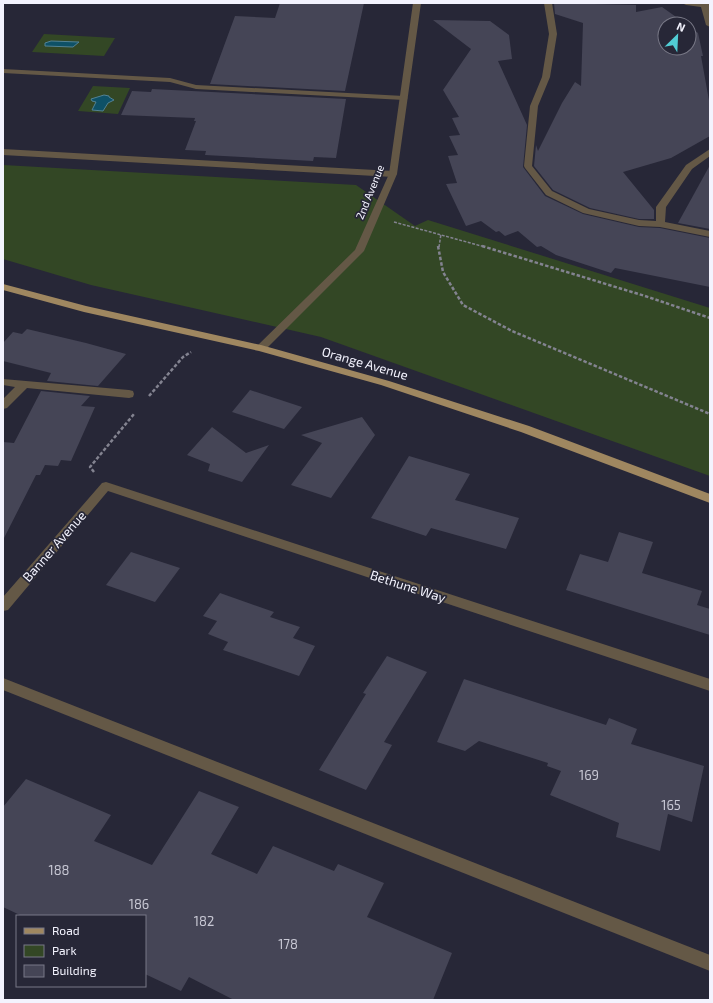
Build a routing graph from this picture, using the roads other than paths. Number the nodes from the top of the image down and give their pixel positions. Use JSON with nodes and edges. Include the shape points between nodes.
{"nodes":[{"id":1,"x":417,"y":3,"type":"edge"},
{"id":2,"x":548,"y":3,"type":"edge"},
{"id":3,"x":686,"y":3,"type":"edge"},
{"id":4,"x":705,"y":4,"type":"edge"},
{"id":5,"x":710,"y":25,"type":"edge"},
{"id":6,"x":3,"y":71,"type":"edge"},
{"id":7,"x":404,"y":98,"type":"junction"},
{"id":8,"x":3,"y":152,"type":"edge"},
{"id":9,"x":710,"y":152,"type":"edge"},
{"id":10,"x":393,"y":174,"type":"junction"},
{"id":11,"x":660,"y":224,"type":"junction"},
{"id":12,"x":710,"y":234,"type":"edge"},
{"id":13,"x":3,"y":287,"type":"edge"},
{"id":14,"x":261,"y":348,"type":"junction"},
{"id":15,"x":3,"y":382,"type":"edge"},
{"id":16,"x":24,"y":384,"type":"junction"},
{"id":17,"x":129,"y":394,"type":"dead end"},
{"id":18,"x":3,"y":406,"type":"edge"},
{"id":19,"x":106,"y":486,"type":"joint"},
{"id":20,"x":710,"y":499,"type":"edge"},
{"id":21,"x":3,"y":606,"type":"edge"},
{"id":22,"x":3,"y":684,"type":"edge"},
{"id":23,"x":710,"y":685,"type":"edge"},
{"id":24,"x":710,"y":964,"type":"edge"}],
"edges":[{"from":1,"to":7,"type":"street","name":"2nd Avenue"},
{"from":2,"to":11,"type":"street","via":[[553,34],[546,78],[534,106],[528,166],[549,193],[586,211],[639,223]]},
{"from":3,"to":4,"type":"street"},
{"from":4,"to":5,"type":"street"},
{"from":6,"to":7,"type":"street","via":[[170,80],[196,87]]},
{"from":7,"to":10,"type":"street","name":"2nd Avenue"},
{"from":8,"to":10,"type":"street"},
{"from":9,"to":11,"type":"street","via":[[689,167],[661,207]]},
{"from":10,"to":14,"type":"street","name":"2nd Avenue","via":[[358,251]]},
{"from":11,"to":12,"type":"street"},
{"from":13,"to":14,"type":"main road","name":"Orange Avenue","via":[[84,309]]},
{"from":14,"to":20,"type":"main road","name":"Orange Avenue","via":[[385,383],[525,429]]},
{"from":15,"to":16,"type":"street"},
{"from":16,"to":17,"type":"street"},
{"from":16,"to":18,"type":"street"},
{"from":19,"to":21,"type":"street","name":"Banner Avenue"},
{"from":19,"to":23,"type":"street","name":"Bethune Way"},
{"from":22,"to":24,"type":"street"}]}
